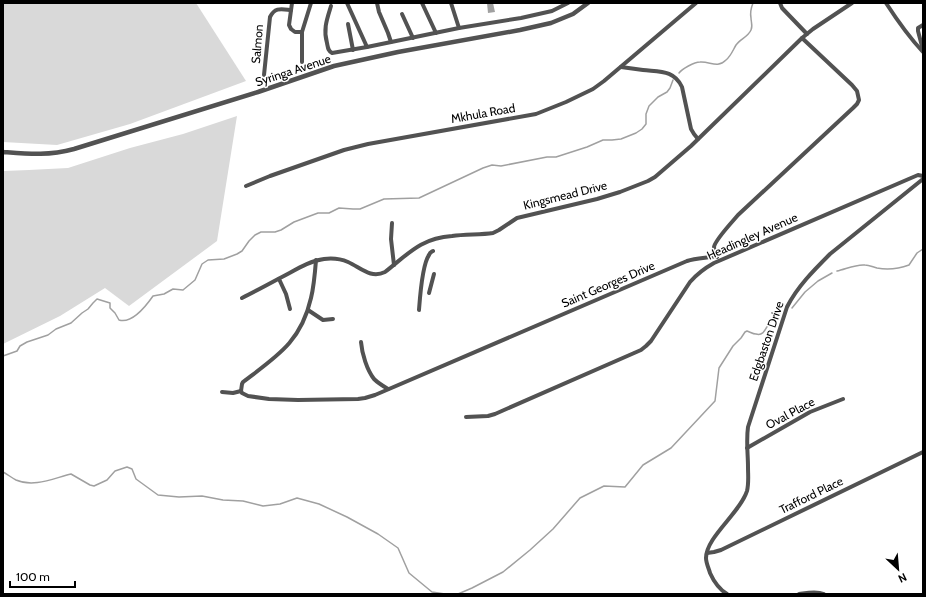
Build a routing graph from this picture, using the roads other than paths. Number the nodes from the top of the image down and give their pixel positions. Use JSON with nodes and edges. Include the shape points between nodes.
{"nodes":[{"id":1,"x":292,"y":3,"type":"edge"},
{"id":2,"x":311,"y":3,"type":"edge"},
{"id":3,"x":347,"y":3,"type":"edge"},
{"id":4,"x":377,"y":3,"type":"edge"},
{"id":5,"x":422,"y":3,"type":"edge"},
{"id":6,"x":451,"y":3,"type":"edge"},
{"id":7,"x":568,"y":3,"type":"edge"},
{"id":8,"x":588,"y":3,"type":"edge"},
{"id":9,"x":696,"y":3,"type":"edge"},
{"id":10,"x":780,"y":3,"type":"edge"},
{"id":11,"x":852,"y":3,"type":"edge"},
{"id":12,"x":886,"y":3,"type":"edge"},
{"id":13,"x":331,"y":6,"type":"dead end"},
{"id":14,"x":291,"y":10,"type":"junction"},
{"id":15,"x":402,"y":14,"type":"dead end"},
{"id":16,"x":348,"y":24,"type":"dead end"},
{"id":17,"x":923,"y":25,"type":"edge"},
{"id":18,"x":459,"y":28,"type":"junction"},
{"id":19,"x":302,"y":32,"type":"junction"},
{"id":20,"x":436,"y":33,"type":"junction"},
{"id":21,"x":807,"y":34,"type":"junction"},
{"id":22,"x":413,"y":38,"type":"junction"},
{"id":23,"x":802,"y":38,"type":"junction"},
{"id":24,"x":390,"y":42,"type":"junction"},
{"id":25,"x":366,"y":47,"type":"junction"},
{"id":26,"x":353,"y":50,"type":"junction"},
{"id":27,"x":923,"y":51,"type":"edge"},
{"id":28,"x":302,"y":62,"type":"dead end"},
{"id":29,"x":621,"y":67,"type":"junction"},
{"id":30,"x":264,"y":75,"type":"dead end"},
{"id":31,"x":698,"y":139,"type":"junction"},
{"id":32,"x":3,"y":152,"type":"edge"},
{"id":33,"x":923,"y":176,"type":"edge"},
{"id":34,"x":923,"y":179,"type":"edge"},
{"id":35,"x":246,"y":186,"type":"dead end"},
{"id":36,"x":392,"y":222,"type":"dead end"},
{"id":37,"x":433,"y":250,"type":"dead end"},
{"id":38,"x":717,"y":256,"type":"junction"},
{"id":39,"x":327,"y":259,"type":"junction"},
{"id":40,"x":316,"y":260,"type":"junction"},
{"id":41,"x":720,"y":260,"type":"junction"},
{"id":42,"x":394,"y":265,"type":"junction"},
{"id":43,"x":303,"y":266,"type":"junction"},
{"id":44,"x":315,"y":273,"type":"junction"},
{"id":45,"x":434,"y":274,"type":"dead end"},
{"id":46,"x":279,"y":279,"type":"junction"},
{"id":47,"x":429,"y":294,"type":"dead end"},
{"id":48,"x":242,"y":298,"type":"dead end"},
{"id":49,"x":290,"y":309,"type":"dead end"},
{"id":50,"x":308,"y":310,"type":"junction"},
{"id":51,"x":419,"y":310,"type":"dead end"},
{"id":52,"x":333,"y":319,"type":"dead end"},
{"id":53,"x":361,"y":342,"type":"dead end"},
{"id":54,"x":388,"y":389,"type":"junction"},
{"id":55,"x":241,"y":391,"type":"junction"},
{"id":56,"x":222,"y":392,"type":"dead end"},
{"id":57,"x":843,"y":399,"type":"dead end"},
{"id":58,"x":466,"y":418,"type":"dead end"},
{"id":59,"x":747,"y":448,"type":"junction"},
{"id":60,"x":923,"y":452,"type":"edge"},
{"id":61,"x":707,"y":553,"type":"junction"},
{"id":62,"x":727,"y":594,"type":"edge"},
{"id":63,"x":799,"y":594,"type":"edge"},
{"id":64,"x":824,"y":594,"type":"edge"}],
"edges":[{"from":1,"to":14,"type":"street"},
{"from":2,"to":19,"type":"street"},
{"from":3,"to":25,"type":"street"},
{"from":4,"to":24,"type":"street"},
{"from":5,"to":20,"type":"street"},
{"from":6,"to":18,"type":"street"},
{"from":7,"to":18,"type":"street","via":[[552,11]]},
{"from":8,"to":32,"type":"street","name":"Syringa Avenue","via":[[572,14],[551,23],[334,66],[64,152]]},
{"from":9,"to":29,"type":"street","name":"Mkhula Road"},
{"from":10,"to":21,"type":"street"},
{"from":11,"to":21,"type":"street","name":"Kingsmead Drive"},
{"from":12,"to":27,"type":"street"},
{"from":13,"to":26,"type":"street","via":[[325,30],[329,51],[332,53]]},
{"from":14,"to":19,"type":"street","via":[[290,29]]},
{"from":14,"to":30,"type":"street","name":"Salmon","via":[[276,10],[270,17]]},
{"from":15,"to":22,"type":"street"},
{"from":16,"to":26,"type":"street"},
{"from":17,"to":27,"type":"street","via":[[918,28]]},
{"from":18,"to":20,"type":"street"},
{"from":19,"to":28,"type":"street"},
{"from":20,"to":22,"type":"street"},
{"from":21,"to":23,"type":"street","name":"Kingsmead Drive"},
{"from":22,"to":24,"type":"street"},
{"from":23,"to":31,"type":"street","name":"Kingsmead Drive"},
{"from":23,"to":38,"type":"street","via":[[852,85],[859,100],[734,219],[715,244]]},
{"from":24,"to":25,"type":"street"},
{"from":25,"to":26,"type":"street"},
{"from":29,"to":31,"type":"street","via":[[664,72],[676,78],[682,87],[691,129]]},
{"from":29,"to":35,"type":"street","name":"Mkhula Road","via":[[593,89],[536,114],[344,150]]},
{"from":31,"to":42,"type":"street","name":"Kingsmead Drive","via":[[655,177],[641,184],[597,199],[517,218],[493,233],[434,239],[420,244]]},
{"from":33,"to":41,"type":"street","name":"Headingley Avenue","via":[[918,175]]},
{"from":34,"to":59,"type":"street","name":"Edgbaston Drive","via":[[830,254],[792,298],[751,416]]},
{"from":36,"to":42,"type":"street"},
{"from":37,"to":51,"type":"street","via":[[425,266]]},
{"from":38,"to":41,"type":"street"},
{"from":38,"to":54,"type":"street","name":"Saint Georges Drive","via":[[687,261]]},
{"from":39,"to":40,"type":"street","name":"Kingsmead Drive"},
{"from":39,"to":42,"type":"street","name":"Kingsmead Drive","via":[[348,262],[377,275]]},
{"from":39,"to":44,"type":"street","via":[[320,263]]},
{"from":40,"to":43,"type":"street","name":"Kingsmead Drive"},
{"from":40,"to":44,"type":"street"},
{"from":41,"to":58,"type":"street","name":"Headingley Avenue","via":[[690,282],[650,341],[641,350],[495,414]]},
{"from":43,"to":44,"type":"street","via":[[311,266]]},
{"from":43,"to":46,"type":"street","name":"Kingsmead Drive"},
{"from":44,"to":50,"type":"street"},
{"from":45,"to":47,"type":"street"},
{"from":46,"to":48,"type":"street","name":"Kingsmead Drive"},
{"from":46,"to":49,"type":"street"},
{"from":50,"to":52,"type":"street","via":[[323,320]]},
{"from":50,"to":55,"type":"street","via":[[292,342],[243,382]]},
{"from":53,"to":54,"type":"street","via":[[363,357],[372,375]]},
{"from":54,"to":55,"type":"street","name":"Saint Georges Drive","via":[[364,398],[319,400],[269,399],[248,396]]},
{"from":55,"to":56,"type":"street","name":"Saint Georges Drive"},
{"from":57,"to":59,"type":"street","name":"Oval Place","via":[[810,412]]},
{"from":59,"to":61,"type":"street","name":"Edgbaston Drive","via":[[747,491],[739,506],[712,541]]},
{"from":60,"to":61,"type":"street","name":"Trafford Place","via":[[721,550]]},
{"from":61,"to":62,"type":"street","via":[[712,577],[717,586]]},
{"from":63,"to":64,"type":"street"}]}
